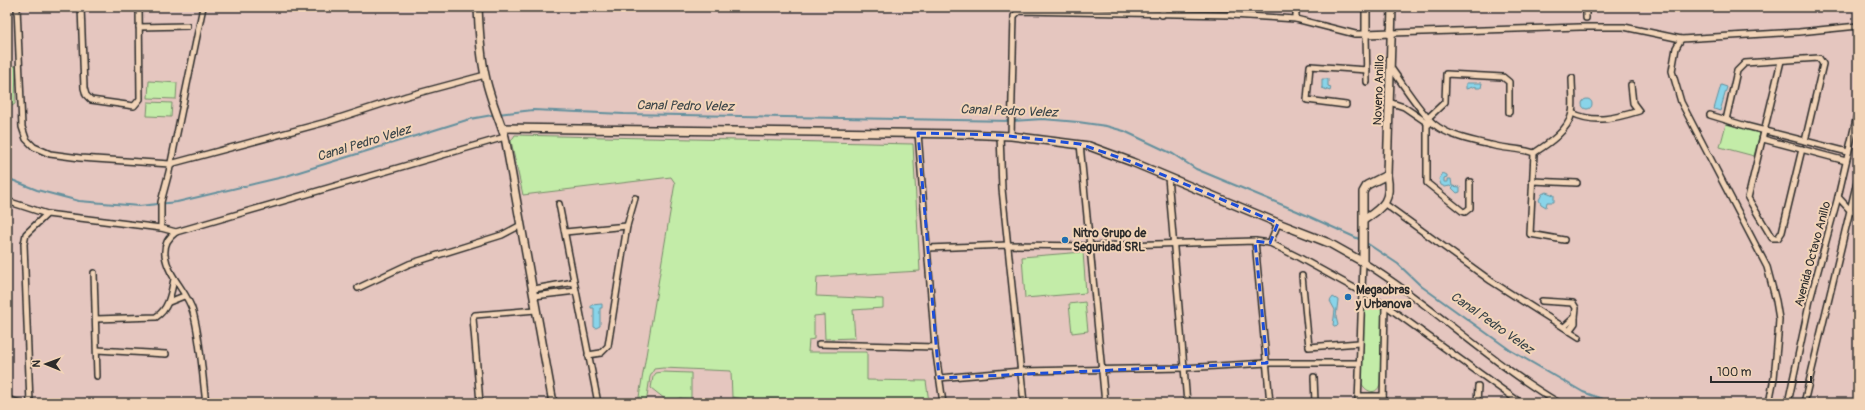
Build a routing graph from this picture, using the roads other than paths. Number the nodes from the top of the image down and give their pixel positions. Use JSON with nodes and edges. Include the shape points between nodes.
{"nodes":[{"id":1,"x":17,"y":7,"type":"edge"},
{"id":2,"x":81,"y":7,"type":"edge"},
{"id":3,"x":139,"y":7,"type":"edge"},
{"id":4,"x":203,"y":7,"type":"edge"},
{"id":5,"x":478,"y":7,"type":"edge"},
{"id":6,"x":1163,"y":7,"type":"edge"},
{"id":7,"x":1233,"y":7,"type":"edge"},
{"id":8,"x":1296,"y":7,"type":"edge"},
{"id":9,"x":1366,"y":7,"type":"edge"},
{"id":10,"x":1392,"y":7,"type":"edge"},
{"id":11,"x":1586,"y":7,"type":"edge"},
{"id":12,"x":1162,"y":15,"type":"junction"},
{"id":13,"x":1233,"y":15,"type":"junction"},
{"id":14,"x":1586,"y":18,"type":"dead end"},
{"id":15,"x":1296,"y":19,"type":"junction"},
{"id":16,"x":187,"y":26,"type":"dead end"},
{"id":17,"x":1858,"y":26,"type":"edge"},
{"id":18,"x":139,"y":27,"type":"junction"},
{"id":19,"x":1392,"y":33,"type":"junction"},
{"id":20,"x":1366,"y":34,"type":"junction"},
{"id":21,"x":1681,"y":39,"type":"junction"},
{"id":22,"x":1781,"y":61,"type":"junction"},
{"id":23,"x":1391,"y":68,"type":"junction"},
{"id":24,"x":1367,"y":70,"type":"junction"},
{"id":25,"x":485,"y":75,"type":"junction"},
{"id":26,"x":1572,"y":78,"type":"dead end"},
{"id":27,"x":1367,"y":82,"type":"dead end"},
{"id":28,"x":1631,"y":85,"type":"dead end"},
{"id":29,"x":1389,"y":102,"type":"junction"},
{"id":30,"x":1346,"y":105,"type":"dead end"},
{"id":31,"x":1858,"y":111,"type":"edge"},
{"id":32,"x":1509,"y":112,"type":"dead end"},
{"id":33,"x":1572,"y":113,"type":"junction"},
{"id":34,"x":1710,"y":115,"type":"dead end"},
{"id":35,"x":1428,"y":118,"type":"junction"},
{"id":36,"x":1726,"y":120,"type":"junction"},
{"id":37,"x":1427,"y":124,"type":"junction"},
{"id":38,"x":1435,"y":125,"type":"junction"},
{"id":39,"x":502,"y":128,"type":"junction"},
{"id":40,"x":1765,"y":131,"type":"junction"},
{"id":41,"x":918,"y":133,"type":"junction"},
{"id":42,"x":1011,"y":133,"type":"junction"},
{"id":43,"x":1000,"y":135,"type":"junction"},
{"id":44,"x":505,"y":137,"type":"junction"},
{"id":45,"x":1763,"y":139,"type":"junction"},
{"id":46,"x":1805,"y":141,"type":"junction"},
{"id":47,"x":1080,"y":144,"type":"junction"},
{"id":48,"x":1802,"y":149,"type":"junction"},
{"id":49,"x":1848,"y":152,"type":"junction"},
{"id":50,"x":1534,"y":153,"type":"junction"},
{"id":51,"x":1846,"y":161,"type":"junction"},
{"id":52,"x":170,"y":164,"type":"junction"},
{"id":53,"x":1387,"y":175,"type":"junction"},
{"id":54,"x":1168,"y":177,"type":"junction"},
{"id":55,"x":1858,"y":177,"type":"edge"},
{"id":56,"x":1532,"y":181,"type":"junction"},
{"id":57,"x":1470,"y":182,"type":"dead end"},
{"id":58,"x":1577,"y":183,"type":"dead end"},
{"id":59,"x":1838,"y":197,"type":"junction"},
{"id":60,"x":635,"y":198,"type":"dead end"},
{"id":61,"x":7,"y":201,"type":"edge"},
{"id":62,"x":559,"y":204,"type":"dead end"},
{"id":63,"x":1385,"y":204,"type":"junction"},
{"id":64,"x":1849,"y":209,"type":"junction"},
{"id":65,"x":47,"y":214,"type":"junction"},
{"id":66,"x":1858,"y":214,"type":"edge"},
{"id":67,"x":1364,"y":220,"type":"junction"},
{"id":68,"x":1278,"y":223,"type":"junction"},
{"id":69,"x":522,"y":225,"type":"junction"},
{"id":70,"x":627,"y":226,"type":"junction"},
{"id":71,"x":161,"y":228,"type":"junction"},
{"id":72,"x":176,"y":232,"type":"junction"},
{"id":73,"x":565,"y":232,"type":"junction"},
{"id":74,"x":1564,"y":240,"type":"dead end"},
{"id":75,"x":1255,"y":241,"type":"junction"},
{"id":76,"x":1270,"y":243,"type":"junction"},
{"id":77,"x":1173,"y":244,"type":"junction"},
{"id":78,"x":1008,"y":245,"type":"junction"},
{"id":79,"x":1091,"y":246,"type":"junction"},
{"id":80,"x":928,"y":248,"type":"junction"},
{"id":81,"x":1363,"y":262,"type":"junction"},
{"id":82,"x":94,"y":273,"type":"dead end"},
{"id":83,"x":1302,"y":276,"type":"dead end"},
{"id":84,"x":174,"y":279,"type":"junction"},
{"id":85,"x":574,"y":282,"type":"junction"},
{"id":86,"x":358,"y":288,"type":"dead end"},
{"id":87,"x":576,"y":291,"type":"junction"},
{"id":88,"x":534,"y":292,"type":"junction"},
{"id":89,"x":1362,"y":293,"type":"junction"},
{"id":90,"x":184,"y":296,"type":"junction"},
{"id":91,"x":1542,"y":301,"type":"dead end"},
{"id":92,"x":169,"y":302,"type":"junction"},
{"id":93,"x":1385,"y":305,"type":"junction"},
{"id":94,"x":536,"y":310,"type":"junction"},
{"id":95,"x":1575,"y":317,"type":"junction"},
{"id":96,"x":96,"y":319,"type":"junction"},
{"id":97,"x":1564,"y":327,"type":"junction"},
{"id":98,"x":1569,"y":331,"type":"junction"},
{"id":99,"x":1579,"y":337,"type":"dead end"},
{"id":100,"x":1359,"y":343,"type":"junction"},
{"id":101,"x":819,"y":344,"type":"dead end"},
{"id":102,"x":935,"y":347,"type":"junction"},
{"id":103,"x":97,"y":350,"type":"junction"},
{"id":104,"x":166,"y":354,"type":"dead end"},
{"id":105,"x":588,"y":355,"type":"junction"},
{"id":106,"x":1267,"y":363,"type":"junction"},
{"id":107,"x":1359,"y":363,"type":"junction"},
{"id":108,"x":1184,"y":368,"type":"junction"},
{"id":109,"x":1102,"y":369,"type":"junction"},
{"id":110,"x":1021,"y":371,"type":"junction"},
{"id":111,"x":98,"y":376,"type":"dead end"},
{"id":112,"x":1314,"y":377,"type":"dead end"},
{"id":113,"x":939,"y":378,"type":"junction"},
{"id":114,"x":1478,"y":386,"type":"dead end"},
{"id":115,"x":1358,"y":396,"type":"junction"},
{"id":116,"x":1383,"y":396,"type":"junction"},
{"id":117,"x":7,"y":399,"type":"edge"},
{"id":118,"x":1518,"y":401,"type":"dead end"},
{"id":119,"x":20,"y":403,"type":"edge"},
{"id":120,"x":30,"y":403,"type":"edge"},
{"id":121,"x":206,"y":403,"type":"edge"},
{"id":122,"x":480,"y":403,"type":"edge"},
{"id":123,"x":553,"y":403,"type":"edge"},
{"id":124,"x":598,"y":403,"type":"edge"},
{"id":125,"x":944,"y":403,"type":"edge"},
{"id":126,"x":1024,"y":403,"type":"edge"},
{"id":127,"x":1105,"y":403,"type":"edge"},
{"id":128,"x":1187,"y":403,"type":"edge"},
{"id":129,"x":1270,"y":403,"type":"edge"},
{"id":130,"x":1315,"y":403,"type":"edge"},
{"id":131,"x":1358,"y":403,"type":"edge"},
{"id":132,"x":1383,"y":403,"type":"edge"},
{"id":133,"x":1477,"y":403,"type":"edge"},
{"id":134,"x":1559,"y":403,"type":"edge"},
{"id":135,"x":1769,"y":403,"type":"edge"},
{"id":136,"x":1788,"y":403,"type":"edge"},
{"id":137,"x":1804,"y":403,"type":"edge"}],
"edges":[{"from":1,"to":52,"type":"street","via":[[22,127],[26,139],[34,147],[64,157]]},
{"from":2,"to":18,"type":"street","via":[[84,88],[86,95],[92,100],[134,106],[138,104]]},
{"from":3,"to":18,"type":"street"},
{"from":4,"to":52,"type":"street"},
{"from":5,"to":25,"type":"street"},
{"from":6,"to":12,"type":"street"},
{"from":7,"to":13,"type":"street"},
{"from":8,"to":15,"type":"street"},
{"from":9,"to":20,"type":"street"},
{"from":10,"to":19,"type":"street","name":"Noveno Anillo"},
{"from":11,"to":14,"type":"street"},
{"from":12,"to":13,"type":"street"},
{"from":12,"to":42,"type":"street","via":[[1016,12]]},
{"from":13,"to":15,"type":"street"},
{"from":15,"to":20,"type":"street","via":[[1355,34]]},
{"from":16,"to":18,"type":"street"},
{"from":17,"to":21,"type":"street"},
{"from":19,"to":20,"type":"street"},
{"from":19,"to":21,"type":"street","via":[[1624,27]]},
{"from":19,"to":23,"type":"street","name":"Noveno Anillo"},
{"from":20,"to":24,"type":"street"},
{"from":21,"to":135,"type":"street","via":[[1676,48],[1672,71],[1681,102],[1768,267],[1776,300],[1778,335]]},
{"from":22,"to":36,"type":"street","via":[[1741,65],[1737,71]]},
{"from":22,"to":40,"type":"street"},
{"from":22,"to":46,"type":"street","via":[[1819,58],[1823,64]]},
{"from":23,"to":29,"type":"street","name":"Noveno Anillo"},
{"from":23,"to":35,"type":"street"},
{"from":24,"to":27,"type":"street"},
{"from":24,"to":30,"type":"street","via":[[1310,66],[1307,100]]},
{"from":25,"to":39,"type":"street"},
{"from":25,"to":52,"type":"street","via":[[407,96],[330,121]]},
{"from":26,"to":33,"type":"street"},
{"from":28,"to":33,"type":"street","via":[[1633,103],[1639,111],[1604,120],[1582,118]]},
{"from":29,"to":37,"type":"street","via":[[1404,107]]},
{"from":29,"to":53,"type":"street","name":"Noveno Anillo"},
{"from":31,"to":49,"type":"street","name":"Avenida Octavo Anillo"},
{"from":32,"to":35,"type":"street","via":[[1507,79],[1446,74],[1444,102]]},
{"from":33,"to":50,"type":"street","via":[[1564,128],[1551,142]]},
{"from":34,"to":36,"type":"street"},
{"from":35,"to":38,"type":"street"},
{"from":36,"to":40,"type":"street"},
{"from":37,"to":38,"type":"street"},
{"from":37,"to":57,"type":"street","via":[[1427,183],[1465,212],[1470,208]]},
{"from":38,"to":50,"type":"street","via":[[1474,141]]},
{"from":39,"to":41,"type":"street"},
{"from":39,"to":44,"type":"street"},
{"from":40,"to":45,"type":"street"},
{"from":40,"to":46,"type":"street"},
{"from":41,"to":43,"type":"street"},
{"from":41,"to":80,"type":"street"},
{"from":42,"to":43,"type":"street"},
{"from":42,"to":47,"type":"street"},
{"from":43,"to":78,"type":"street"},
{"from":44,"to":69,"type":"street"},
{"from":44,"to":72,"type":"street"},
{"from":45,"to":48,"type":"street"},
{"from":45,"to":48,"type":"street","via":[[1748,198],[1769,236],[1774,239],[1782,232]]},
{"from":46,"to":49,"type":"street"},
{"from":47,"to":54,"type":"street"},
{"from":47,"to":79,"type":"street"},
{"from":48,"to":51,"type":"street"},
{"from":49,"to":51,"type":"street","name":"Avenida Octavo Anillo"},
{"from":50,"to":56,"type":"street"},
{"from":51,"to":59,"type":"street","name":"Avenida Octavo Anillo"},
{"from":52,"to":71,"type":"street","via":[[161,202]]},
{"from":53,"to":63,"type":"street","name":"Noveno Anillo","via":[[1389,187]]},
{"from":53,"to":67,"type":"street","via":[[1364,188]]},
{"from":54,"to":68,"type":"street"},
{"from":54,"to":77,"type":"street"},
{"from":55,"to":64,"type":"street","name":"Avenida Octavo Anillo"},
{"from":56,"to":58,"type":"street"},
{"from":56,"to":74,"type":"street","via":[[1530,234]]},
{"from":59,"to":64,"type":"street"},
{"from":59,"to":136,"type":"street","name":"Avenida Octavo Anillo","via":[[1810,300]]},
{"from":60,"to":70,"type":"street"},
{"from":61,"to":65,"type":"street"},
{"from":62,"to":73,"type":"street"},
{"from":63,"to":67,"type":"street"},
{"from":63,"to":97,"type":"street","via":[[1491,281]]},
{"from":64,"to":66,"type":"street"},
{"from":64,"to":137,"type":"street","name":"Avenida Octavo Anillo"},
{"from":65,"to":71,"type":"street"},
{"from":65,"to":120,"type":"street","via":[[26,234],[24,244]]},
{"from":67,"to":81,"type":"street"},
{"from":68,"to":76,"type":"street"},
{"from":68,"to":81,"type":"street","via":[[1329,243]]},
{"from":69,"to":86,"type":"street","via":[[502,235],[409,264]]},
{"from":69,"to":88,"type":"street"},
{"from":70,"to":73,"type":"street"},
{"from":70,"to":105,"type":"street","via":[[608,346],[601,353]]},
{"from":71,"to":72,"type":"street"},
{"from":72,"to":84,"type":"street","via":[[168,238],[165,246]]},
{"from":73,"to":85,"type":"street"},
{"from":75,"to":76,"type":"street"},
{"from":75,"to":77,"type":"street"},
{"from":75,"to":106,"type":"street"},
{"from":76,"to":89,"type":"street"},
{"from":77,"to":79,"type":"street"},
{"from":77,"to":108,"type":"street"},
{"from":78,"to":79,"type":"street"},
{"from":78,"to":80,"type":"street"},
{"from":78,"to":110,"type":"street"},
{"from":79,"to":109,"type":"street"},
{"from":80,"to":102,"type":"street"},
{"from":81,"to":89,"type":"street"},
{"from":81,"to":134,"type":"street","via":[[1387,277],[1504,366]]},
{"from":82,"to":96,"type":"street"},
{"from":83,"to":100,"type":"street","via":[[1308,347]]},
{"from":84,"to":90,"type":"street"},
{"from":84,"to":92,"type":"street"},
{"from":85,"to":87,"type":"street"},
{"from":85,"to":88,"type":"street"},
{"from":87,"to":88,"type":"street"},
{"from":87,"to":105,"type":"street"},
{"from":88,"to":94,"type":"street"},
{"from":89,"to":93,"type":"street"},
{"from":89,"to":100,"type":"street"},
{"from":90,"to":92,"type":"street"},
{"from":90,"to":121,"type":"street","via":[[193,311]]},
{"from":91,"to":95,"type":"street","via":[[1573,303],[1576,308]]},
{"from":92,"to":96,"type":"street","via":[[164,313],[156,317]]},
{"from":93,"to":116,"type":"street"},
{"from":93,"to":118,"type":"street"},
{"from":94,"to":122,"type":"street","via":[[475,315],[473,318]]},
{"from":94,"to":123,"type":"street"},
{"from":95,"to":97,"type":"street"},
{"from":95,"to":98,"type":"street","via":[[1575,323]]},
{"from":96,"to":103,"type":"street"},
{"from":97,"to":98,"type":"street"},
{"from":98,"to":99,"type":"street"},
{"from":100,"to":107,"type":"street"},
{"from":101,"to":102,"type":"street"},
{"from":102,"to":113,"type":"street"},
{"from":103,"to":104,"type":"street"},
{"from":103,"to":111,"type":"street"},
{"from":105,"to":124,"type":"street"},
{"from":106,"to":107,"type":"street"},
{"from":106,"to":108,"type":"street"},
{"from":106,"to":129,"type":"street"},
{"from":107,"to":115,"type":"street"},
{"from":108,"to":109,"type":"street"},
{"from":108,"to":128,"type":"street"},
{"from":109,"to":110,"type":"street"},
{"from":109,"to":127,"type":"street"},
{"from":110,"to":113,"type":"street"},
{"from":110,"to":126,"type":"street"},
{"from":112,"to":130,"type":"street"},
{"from":113,"to":125,"type":"street"},
{"from":114,"to":133,"type":"street"},
{"from":115,"to":116,"type":"street"},
{"from":115,"to":131,"type":"street"},
{"from":116,"to":132,"type":"street"},
{"from":117,"to":119,"type":"street"}]}
